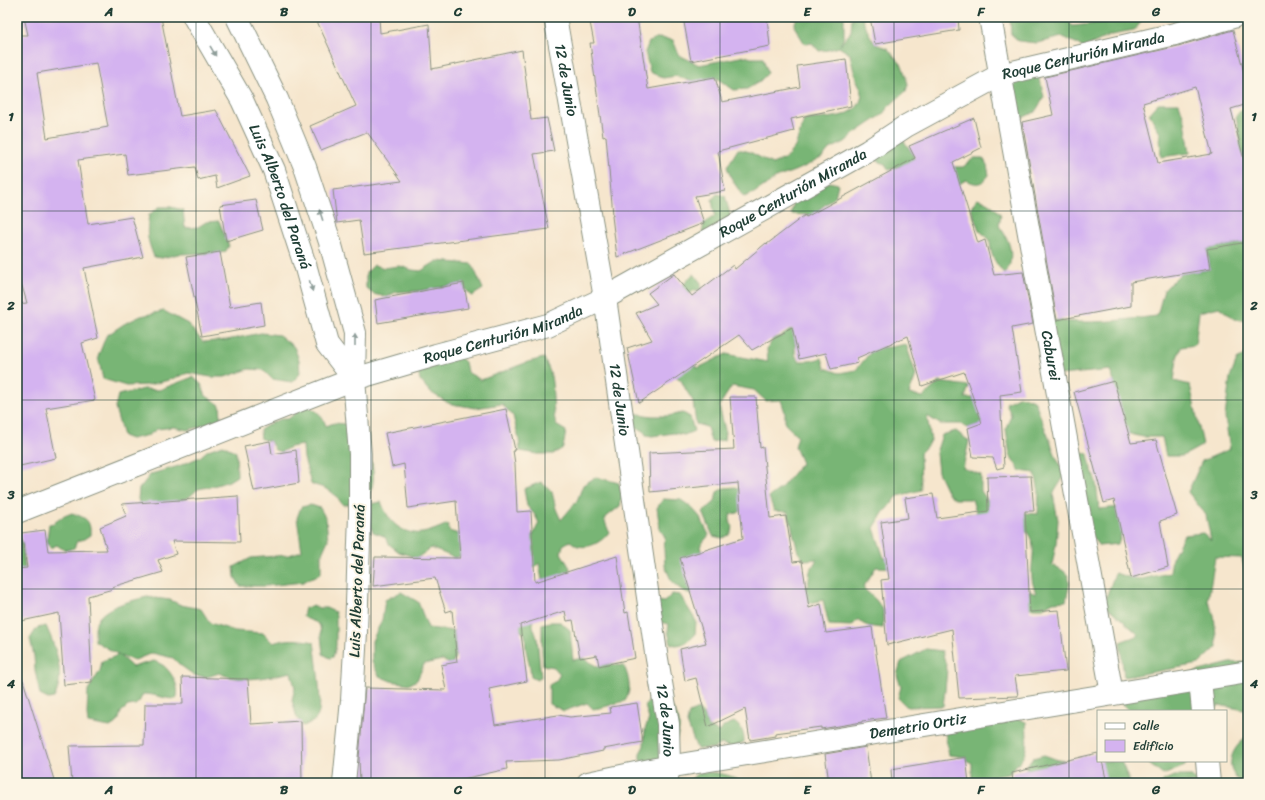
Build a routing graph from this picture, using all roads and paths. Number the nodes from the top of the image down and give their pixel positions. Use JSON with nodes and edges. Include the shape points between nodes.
{"nodes":[{"id":1,"x":194,"y":17,"type":"edge"},
{"id":2,"x":237,"y":17,"type":"edge"},
{"id":3,"x":555,"y":17,"type":"edge"},
{"id":4,"x":990,"y":17,"type":"edge"},
{"id":5,"x":1233,"y":17,"type":"edge"},
{"id":6,"x":1000,"y":75,"type":"junction"},
{"id":7,"x":270,"y":84,"type":"junction"},
{"id":8,"x":242,"y":100,"type":"junction"},
{"id":9,"x":605,"y":298,"type":"junction"},
{"id":10,"x":354,"y":379,"type":"junction"},
{"id":11,"x":17,"y":512,"type":"edge"},
{"id":12,"x":1248,"y":672,"type":"edge"},
{"id":13,"x":1200,"y":680,"type":"junction"},
{"id":14,"x":1112,"y":694,"type":"junction"},
{"id":15,"x":1203,"y":710,"type":"edge"},
{"id":16,"x":1207,"y":762,"type":"edge"},
{"id":17,"x":667,"y":775,"type":"edge"},
{"id":18,"x":344,"y":783,"type":"edge"},
{"id":19,"x":588,"y":783,"type":"edge"},
{"id":20,"x":1209,"y":783,"type":"edge"}],
"edges":[{"from":1,"to":8,"type":"street","name":"Luis Alberto del Paraná","one_way":true},
{"from":2,"to":7,"type":"street","name":"Luis Alberto del Paraná"},
{"from":3,"to":9,"type":"street","name":"12 de Junio"},
{"from":4,"to":6,"type":"street","name":"Caburei"},
{"from":5,"to":6,"type":"street","name":"Roque Centurión Miranda","via":[[1175,34]]},
{"from":6,"to":9,"type":"street","name":"Roque Centurión Miranda"},
{"from":6,"to":14,"type":"street","name":"Caburei"},
{"from":7,"to":8,"type":"street"},
{"from":10,"to":7,"type":"street","name":"Luis Alberto del Paraná","one_way":true,"via":[[355,333],[330,242],[305,167]]},
{"from":8,"to":10,"type":"street","name":"Luis Alberto del Paraná","one_way":true,"via":[[274,170],[306,268],[327,344]]},
{"from":9,"to":10,"type":"street","name":"Roque Centurión Miranda","via":[[548,325]]},
{"from":9,"to":17,"type":"street","name":"12 de Junio","via":[[668,724]]},
{"from":10,"to":11,"type":"street","name":"Roque Centurión Miranda"},
{"from":10,"to":18,"type":"street","name":"Luis Alberto del Paraná","via":[[360,454],[360,514],[352,700]]},
{"from":12,"to":13,"type":"street","name":"Demetrio Ortiz"},
{"from":13,"to":14,"type":"street","name":"Demetrio Ortiz"},
{"from":13,"to":15,"type":"street"},
{"from":14,"to":17,"type":"street","name":"Demetrio Ortiz"},
{"from":16,"to":20,"type":"street"},
{"from":17,"to":19,"type":"street","name":"Demetrio Ortiz","via":[[615,776]]}]}
